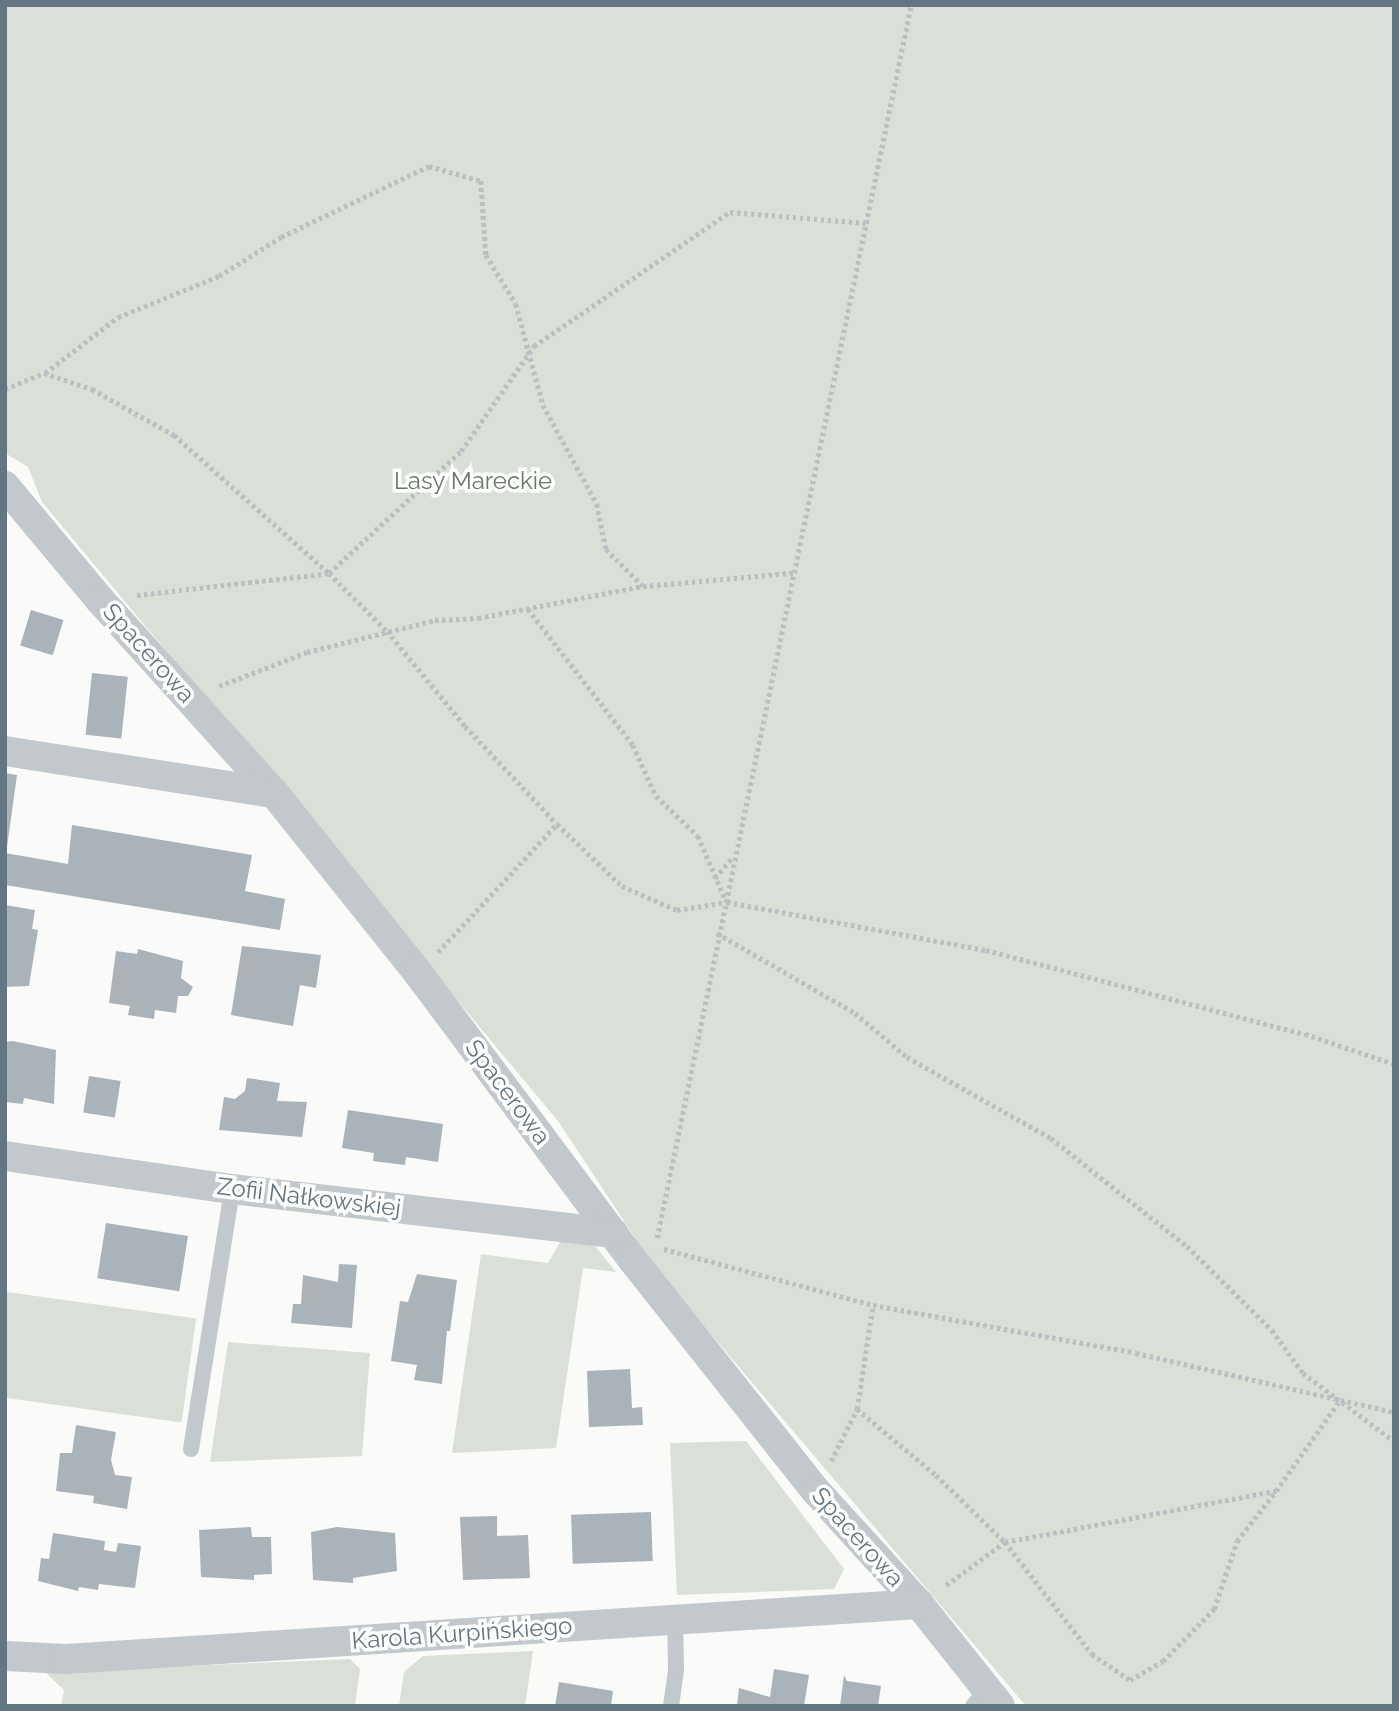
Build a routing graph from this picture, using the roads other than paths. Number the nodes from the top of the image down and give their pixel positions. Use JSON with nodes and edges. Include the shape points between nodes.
{"nodes":[{"id":1,"x":5,"y":486,"type":"edge"},
{"id":2,"x":5,"y":751,"type":"edge"},
{"id":3,"x":274,"y":793,"type":"junction"},
{"id":4,"x":5,"y":1156,"type":"edge"},
{"id":5,"x":232,"y":1189,"type":"junction"},
{"id":6,"x":613,"y":1233,"type":"junction"},
{"id":7,"x":191,"y":1449,"type":"dead end"},
{"id":8,"x":919,"y":1604,"type":"junction"},
{"id":9,"x":675,"y":1619,"type":"junction"},
{"id":10,"x":5,"y":1656,"type":"edge"},
{"id":11,"x":986,"y":1701,"type":"edge"},
{"id":12,"x":671,"y":1706,"type":"edge"}],
"edges":[{"from":1,"to":3,"type":"street","name":"Spacerowa","via":[[100,600]]},
{"from":2,"to":3,"type":"street"},
{"from":3,"to":6,"type":"street","name":"Spacerowa","via":[[418,973]]},
{"from":4,"to":5,"type":"street","name":"Zofii Nałkowskiej"},
{"from":5,"to":6,"type":"street","name":"Zofii Nałkowskiej"},
{"from":5,"to":7,"type":"lane"},
{"from":6,"to":8,"type":"street","name":"Spacerowa","via":[[816,1491]]},
{"from":8,"to":9,"type":"street","name":"Karola Kurpińskiego"},
{"from":8,"to":11,"type":"street","name":"Spacerowa"},
{"from":9,"to":10,"type":"street","name":"Karola Kurpińskiego","via":[[66,1659]]},
{"from":9,"to":12,"type":"lane"}]}
